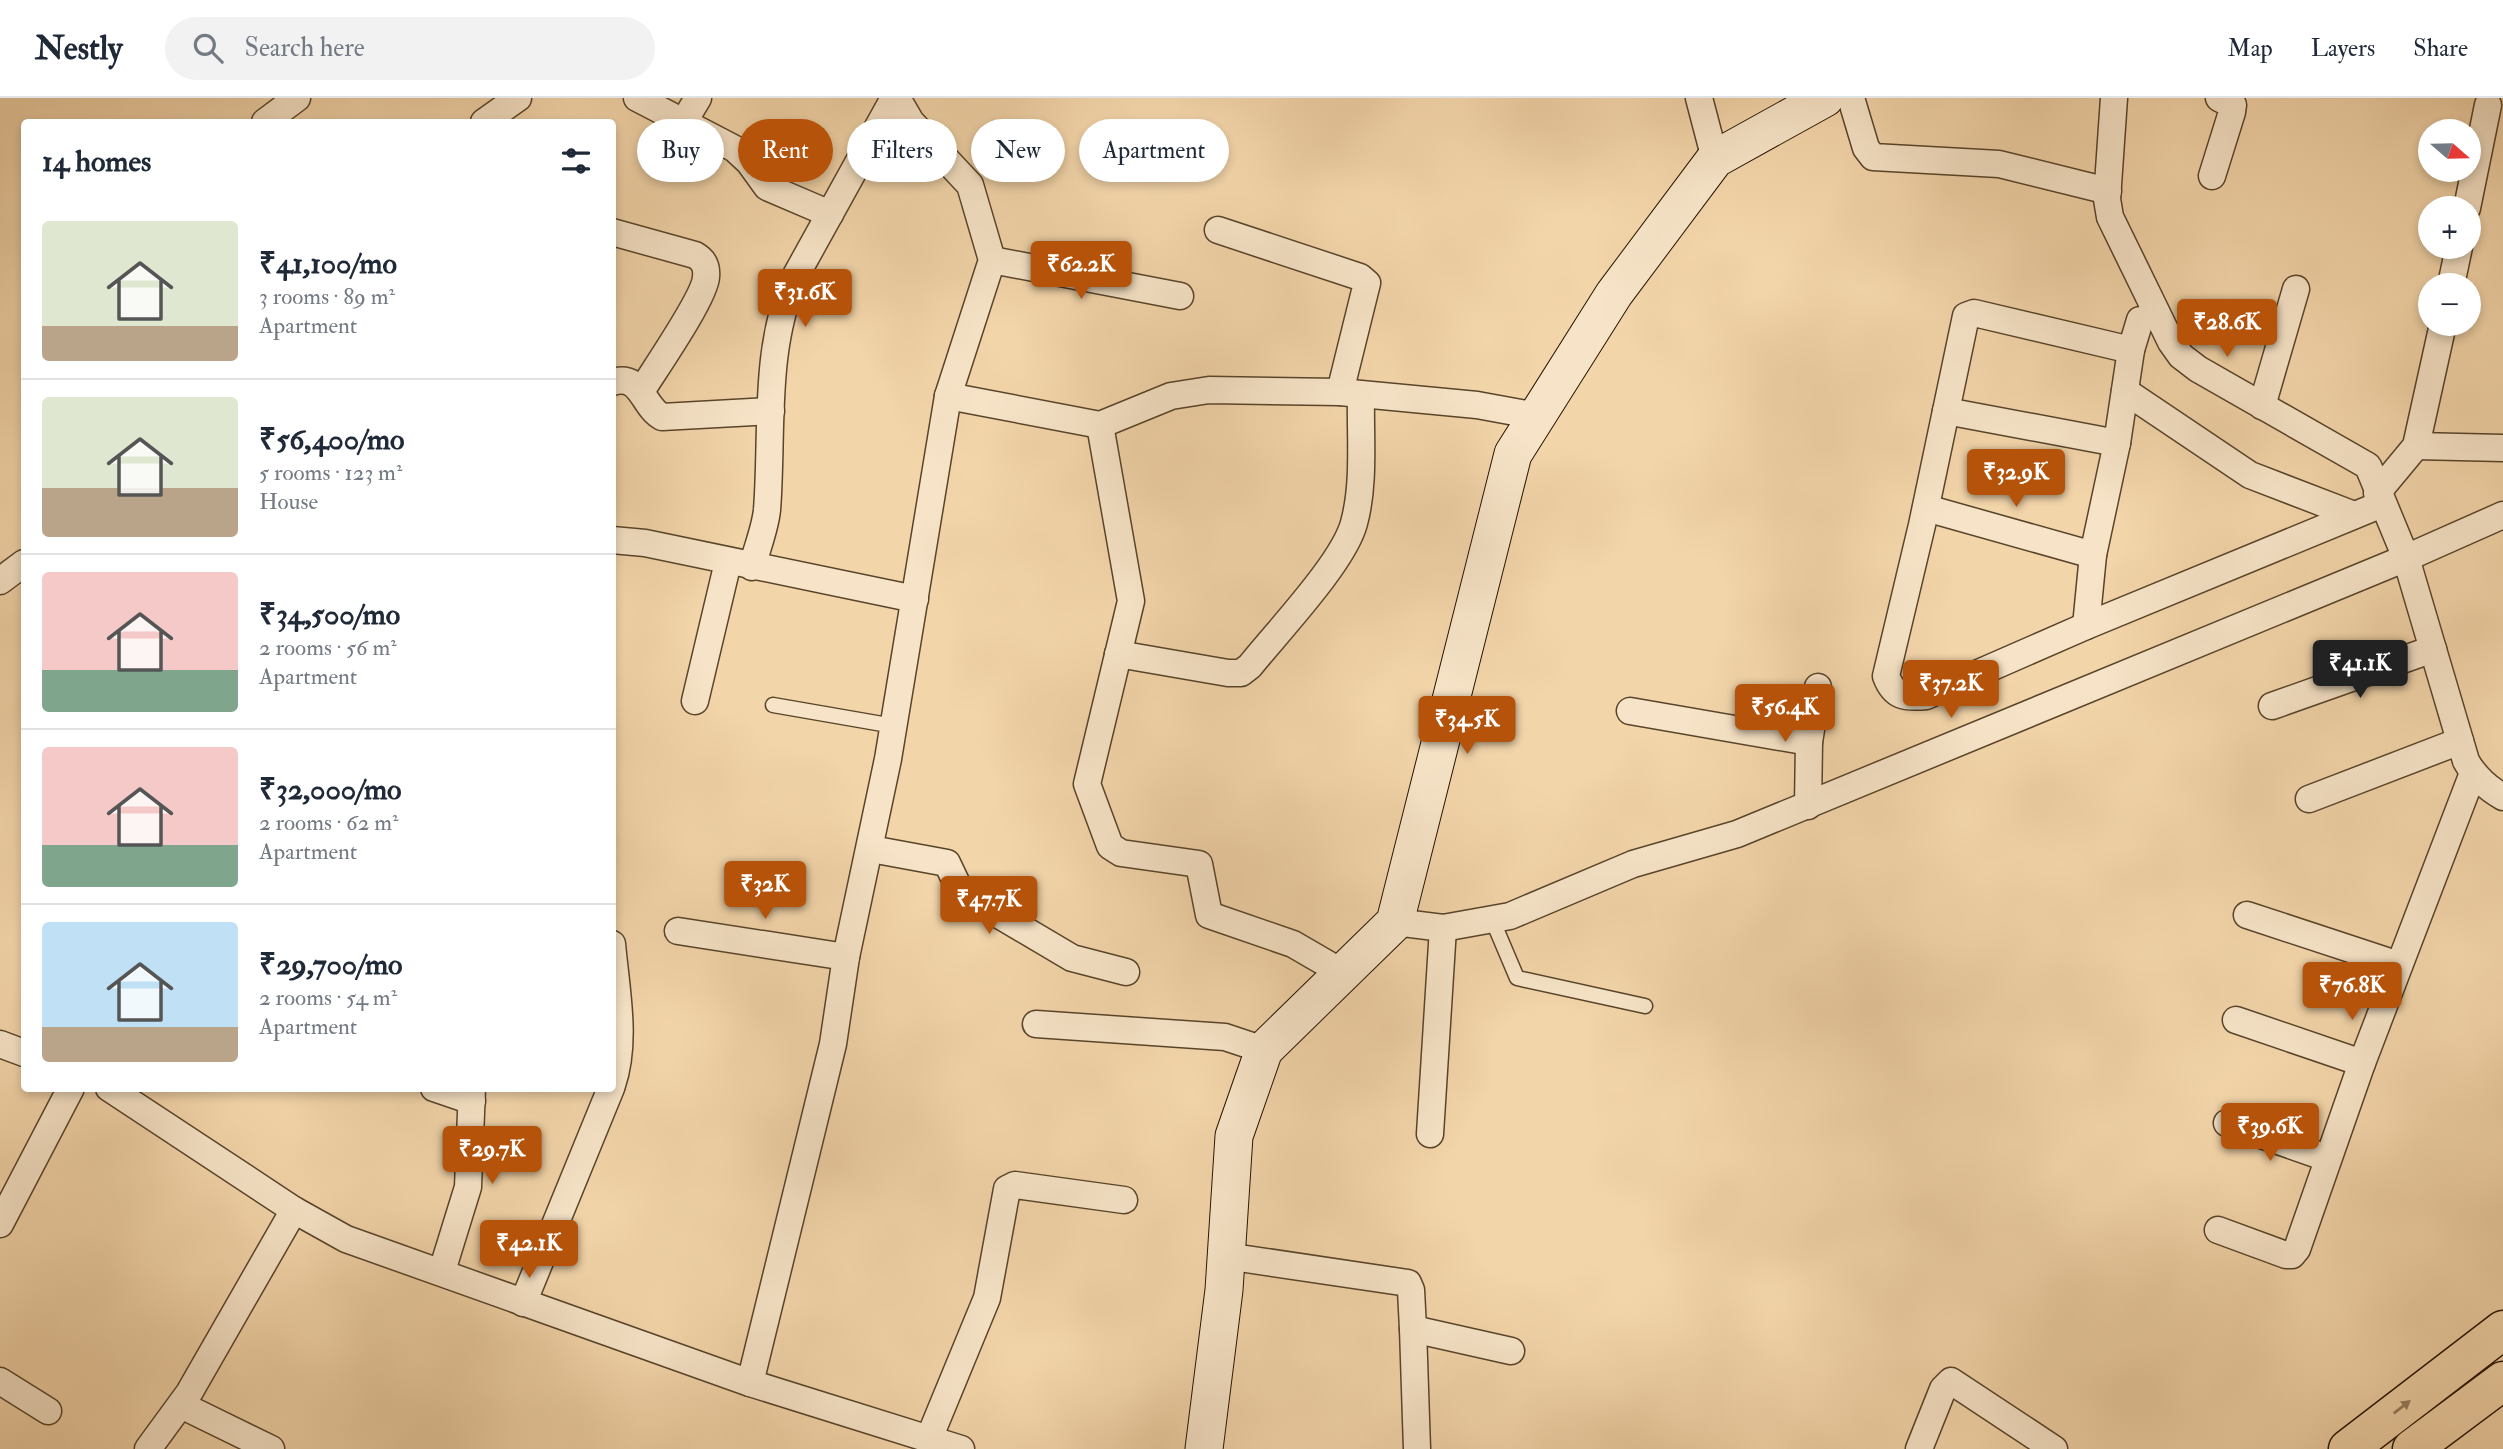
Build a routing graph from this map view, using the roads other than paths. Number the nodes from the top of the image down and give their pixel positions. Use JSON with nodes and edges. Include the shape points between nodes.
{"nodes":[{"id":1,"x":297,"y":98,"type":"edge"},
{"id":2,"x":518,"y":98,"type":"edge"},
{"id":3,"x":637,"y":98,"type":"edge"},
{"id":4,"x":698,"y":98,"type":"edge"},
{"id":5,"x":895,"y":98,"type":"edge"},
{"id":6,"x":1699,"y":98,"type":"edge"},
{"id":7,"x":1825,"y":98,"type":"edge"},
{"id":8,"x":1851,"y":98,"type":"edge"},
{"id":9,"x":2114,"y":98,"type":"edge"},
{"id":10,"x":2219,"y":98,"type":"edge"},
{"id":11,"x":2488,"y":105,"type":"dead end"},
{"id":12,"x":269,"y":119,"type":"edge"},
{"id":13,"x":488,"y":119,"type":"edge"},
{"id":14,"x":676,"y":119,"type":"edge"},
{"id":15,"x":685,"y":119,"type":"edge"},
{"id":16,"x":724,"y":144,"type":"edge"},
{"id":17,"x":1714,"y":159,"type":"junction"},
{"id":18,"x":2211,"y":176,"type":"dead end"},
{"id":19,"x":2108,"y":191,"type":"junction"},
{"id":20,"x":2469,"y":196,"type":"edge"},
{"id":21,"x":830,"y":214,"type":"junction"},
{"id":22,"x":1218,"y":230,"type":"dead end"},
{"id":23,"x":616,"y":233,"type":"edge"},
{"id":24,"x":992,"y":260,"type":"junction"},
{"id":25,"x":2296,"y":289,"type":"dead end"},
{"id":26,"x":1180,"y":296,"type":"dead end"},
{"id":27,"x":2140,"y":320,"type":"dead end"},
{"id":28,"x":2440,"y":336,"type":"edge"},
{"id":29,"x":2131,"y":350,"type":"junction"},
{"id":30,"x":616,"y":381,"type":"edge"},
{"id":31,"x":642,"y":390,"type":"junction"},
{"id":32,"x":2125,"y":391,"type":"junction"},
{"id":33,"x":1351,"y":393,"type":"junction"},
{"id":34,"x":948,"y":396,"type":"junction"},
{"id":35,"x":2262,"y":406,"type":"junction"},
{"id":36,"x":771,"y":411,"type":"junction"},
{"id":37,"x":1946,"y":411,"type":"junction"},
{"id":38,"x":1537,"y":416,"type":"junction"},
{"id":39,"x":1100,"y":425,"type":"junction"},
{"id":40,"x":2116,"y":443,"type":"junction"},
{"id":41,"x":2416,"y":446,"type":"junction"},
{"id":42,"x":2503,"y":448,"type":"edge"},
{"id":43,"x":2380,"y":498,"type":"junction"},
{"id":44,"x":1926,"y":508,"type":"junction"},
{"id":45,"x":2354,"y":515,"type":"junction"},
{"id":46,"x":2503,"y":515,"type":"edge"},
{"id":47,"x":616,"y":540,"type":"edge"},
{"id":48,"x":2093,"y":555,"type":"junction"},
{"id":49,"x":2406,"y":558,"type":"junction"},
{"id":50,"x":740,"y":564,"type":"junction"},
{"id":51,"x":21,"y":565,"type":"edge"},
{"id":52,"x":0,"y":581,"type":"edge"},
{"id":53,"x":915,"y":599,"type":"junction"},
{"id":54,"x":2086,"y":626,"type":"junction"},
{"id":55,"x":2433,"y":649,"type":"junction"},
{"id":56,"x":1118,"y":654,"type":"junction"},
{"id":57,"x":1818,"y":687,"type":"dead end"},
{"id":58,"x":695,"y":701,"type":"dead end"},
{"id":59,"x":773,"y":705,"type":"dead end"},
{"id":60,"x":2272,"y":706,"type":"dead end"},
{"id":61,"x":1630,"y":711,"type":"dead end"},
{"id":62,"x":894,"y":726,"type":"junction"},
{"id":63,"x":2460,"y":741,"type":"junction"},
{"id":64,"x":1809,"y":742,"type":"junction"},
{"id":65,"x":2473,"y":773,"type":"junction"},
{"id":66,"x":2503,"y":797,"type":"edge"},
{"id":67,"x":2309,"y":799,"type":"dead end"},
{"id":68,"x":1808,"y":806,"type":"junction"},
{"id":69,"x":871,"y":849,"type":"junction"},
{"id":70,"x":2247,"y":915,"type":"dead end"},
{"id":71,"x":1492,"y":919,"type":"junction"},
{"id":72,"x":1395,"y":922,"type":"junction"},
{"id":73,"x":1443,"y":928,"type":"junction"},
{"id":74,"x":678,"y":932,"type":"dead end"},
{"id":75,"x":846,"y":957,"type":"junction"},
{"id":76,"x":2399,"y":965,"type":"junction"},
{"id":77,"x":1126,"y":972,"type":"dead end"},
{"id":78,"x":1343,"y":974,"type":"junction"},
{"id":79,"x":616,"y":1001,"type":"edge"},
{"id":80,"x":1645,"y":1006,"type":"dead end"},
{"id":81,"x":2236,"y":1020,"type":"dead end"},
{"id":82,"x":1036,"y":1024,"type":"dead end"},
{"id":83,"x":0,"y":1044,"type":"edge"},
{"id":84,"x":1264,"y":1050,"type":"junction"},
{"id":85,"x":21,"y":1052,"type":"edge"},
{"id":86,"x":616,"y":1062,"type":"edge"},
{"id":87,"x":2362,"y":1063,"type":"junction"},
{"id":88,"x":69,"y":1092,"type":"edge"},
{"id":89,"x":115,"y":1092,"type":"edge"},
{"id":90,"x":610,"y":1092,"type":"edge"},
{"id":91,"x":472,"y":1095,"type":"edge"},
{"id":92,"x":2227,"y":1123,"type":"dead end"},
{"id":93,"x":1430,"y":1134,"type":"dead end"},
{"id":94,"x":2328,"y":1158,"type":"junction"},
{"id":95,"x":1124,"y":1200,"type":"dead end"},
{"id":96,"x":294,"y":1210,"type":"junction"},
{"id":97,"x":0,"y":1224,"type":"edge"},
{"id":98,"x":2218,"y":1230,"type":"dead end"},
{"id":99,"x":1226,"y":1255,"type":"junction"},
{"id":100,"x":442,"y":1270,"type":"junction"},
{"id":101,"x":523,"y":1303,"type":"junction"},
{"id":102,"x":1413,"y":1329,"type":"junction"},
{"id":103,"x":2503,"y":1330,"type":"edge"},
{"id":104,"x":1511,"y":1351,"type":"dead end"},
{"id":105,"x":0,"y":1381,"type":"edge"},
{"id":106,"x":2503,"y":1381,"type":"edge"},
{"id":107,"x":750,"y":1382,"type":"junction"},
{"id":108,"x":181,"y":1405,"type":"junction"},
{"id":109,"x":48,"y":1411,"type":"dead end"},
{"id":110,"x":928,"y":1441,"type":"junction"},
{"id":111,"x":148,"y":1449,"type":"edge"},
{"id":112,"x":271,"y":1449,"type":"edge"},
{"id":113,"x":961,"y":1449,"type":"edge"},
{"id":114,"x":1204,"y":1449,"type":"edge"},
{"id":115,"x":1417,"y":1449,"type":"edge"},
{"id":116,"x":1919,"y":1449,"type":"edge"},
{"id":117,"x":2054,"y":1449,"type":"edge"},
{"id":118,"x":2348,"y":1449,"type":"edge"},
{"id":119,"x":2412,"y":1449,"type":"edge"}],
"edges":[{"from":1,"to":12,"type":"street"},
{"from":2,"to":13,"type":"street"},
{"from":3,"to":14,"type":"street"},
{"from":4,"to":15,"type":"street"},
{"from":5,"to":21,"type":"street"},
{"from":5,"to":24,"type":"street","via":[[911,122],[970,185]]},
{"from":6,"to":17,"type":"street"},
{"from":7,"to":17,"type":"street"},
{"from":8,"to":19,"type":"street","via":[[1873,157],[1999,164]]},
{"from":9,"to":19,"type":"street"},
{"from":10,"to":18,"type":"street","via":[[2233,105]]},
{"from":11,"to":20,"type":"street"},
{"from":16,"to":21,"type":"street","via":[[749,162],[767,187]]},
{"from":17,"to":38,"type":"street","via":[[1614,294]]},
{"from":19,"to":35,"type":"street","via":[[2110,217],[2181,356]]},
{"from":21,"to":36,"type":"street","via":[[787,299],[773,364]]},
{"from":22,"to":33,"type":"street","via":[[1360,276],[1367,283]]},
{"from":23,"to":31,"type":"street","via":[[695,255],[706,267],[704,289]]},
{"from":24,"to":26,"type":"street"},
{"from":24,"to":34,"type":"street"},
{"from":25,"to":35,"type":"street"},
{"from":27,"to":29,"type":"street"},
{"from":28,"to":41,"type":"street"},
{"from":29,"to":32,"type":"street"},
{"from":29,"to":37,"type":"street","via":[[1974,313],[1966,316]]},
{"from":30,"to":31,"type":"street"},
{"from":31,"to":36,"type":"street","via":[[649,407],[662,417]]},
{"from":32,"to":40,"type":"street"},
{"from":32,"to":45,"type":"street","via":[[2250,475]]},
{"from":33,"to":38,"type":"street"},
{"from":33,"to":39,"type":"street","via":[[1209,390],[1171,396]]},
{"from":33,"to":56,"type":"street","via":[[1359,502],[1353,526],[1341,552],[1250,666],[1241,673],[1228,673]]},
{"from":34,"to":39,"type":"street"},
{"from":34,"to":53,"type":"street"},
{"from":35,"to":43,"type":"street","via":[[2364,462]]},
{"from":36,"to":50,"type":"street","via":[[766,511]]},
{"from":37,"to":40,"type":"street"},
{"from":37,"to":44,"type":"street"},
{"from":38,"to":72,"type":"street","via":[[1513,454]]},
{"from":39,"to":56,"type":"street","via":[[1131,593]]},
{"from":40,"to":48,"type":"street"},
{"from":41,"to":42,"type":"street"},
{"from":41,"to":43,"type":"street"},
{"from":43,"to":45,"type":"street"},
{"from":43,"to":49,"type":"street"},
{"from":44,"to":48,"type":"street"},
{"from":44,"to":54,"type":"street","via":[[1886,676],[1898,695],[1926,696]]},
{"from":45,"to":54,"type":"street"},
{"from":46,"to":49,"type":"street"},
{"from":47,"to":50,"type":"street"},
{"from":48,"to":54,"type":"street"},
{"from":49,"to":55,"type":"street"},
{"from":49,"to":68,"type":"street"},
{"from":50,"to":53,"type":"street"},
{"from":50,"to":58,"type":"street"},
{"from":51,"to":52,"type":"street"},
{"from":53,"to":62,"type":"street"},
{"from":55,"to":60,"type":"street"},
{"from":55,"to":63,"type":"street"},
{"from":56,"to":78,"type":"street","via":[[1087,784],[1110,846],[1121,853],[1199,864],[1209,915],[1293,944]]},
{"from":57,"to":64,"type":"street"},
{"from":59,"to":62,"type":"lane"},
{"from":61,"to":64,"type":"street"},
{"from":62,"to":69,"type":"street"},
{"from":63,"to":65,"type":"street"},
{"from":63,"to":67,"type":"street"},
{"from":64,"to":68,"type":"street"},
{"from":65,"to":66,"type":"street"},
{"from":65,"to":76,"type":"street"},
{"from":68,"to":71,"type":"street","via":[[1737,834],[1633,864],[1510,916]]},
{"from":69,"to":75,"type":"street"},
{"from":69,"to":77,"type":"street","via":[[947,863],[967,896],[1072,958]]},
{"from":70,"to":76,"type":"street"},
{"from":71,"to":73,"type":"street"},
{"from":71,"to":80,"type":"lane","via":[[1517,978]]},
{"from":72,"to":73,"type":"street"},
{"from":72,"to":78,"type":"street"},
{"from":73,"to":93,"type":"street"},
{"from":74,"to":75,"type":"street"},
{"from":75,"to":107,"type":"street","via":[[833,1044]]},
{"from":76,"to":87,"type":"street"},
{"from":78,"to":84,"type":"street"},
{"from":79,"to":86,"type":"street"},
{"from":81,"to":87,"type":"street"},
{"from":82,"to":84,"type":"street","via":[[1225,1037]]},
{"from":83,"to":85,"type":"street"},
{"from":84,"to":99,"type":"street","via":[[1234,1136]]},
{"from":87,"to":94,"type":"street"},
{"from":88,"to":97,"type":"street"},
{"from":89,"to":96,"type":"street"},
{"from":90,"to":101,"type":"street"},
{"from":91,"to":100,"type":"street","via":[[468,1187]]},
{"from":92,"to":94,"type":"street"},
{"from":94,"to":98,"type":"street","via":[[2292,1255]]},
{"from":95,"to":110,"type":"street","via":[[1015,1185],[1007,1189],[987,1298]]},
{"from":96,"to":100,"type":"street","via":[[346,1239]]},
{"from":96,"to":108,"type":"street"},
{"from":99,"to":102,"type":"street","via":[[1408,1283]]},
{"from":99,"to":114,"type":"street"},
{"from":100,"to":101,"type":"street"},
{"from":101,"to":107,"type":"street"},
{"from":102,"to":104,"type":"street"},
{"from":102,"to":115,"type":"street"},
{"from":118,"to":103,"type":"highway","one_way":true},
{"from":105,"to":109,"type":"street"},
{"from":106,"to":119,"type":"highway"},
{"from":107,"to":110,"type":"street"},
{"from":108,"to":111,"type":"street"},
{"from":108,"to":112,"type":"street"},
{"from":110,"to":113,"type":"street"},
{"from":116,"to":117,"type":"street","via":[[1943,1389],[1951,1381]]}]}
